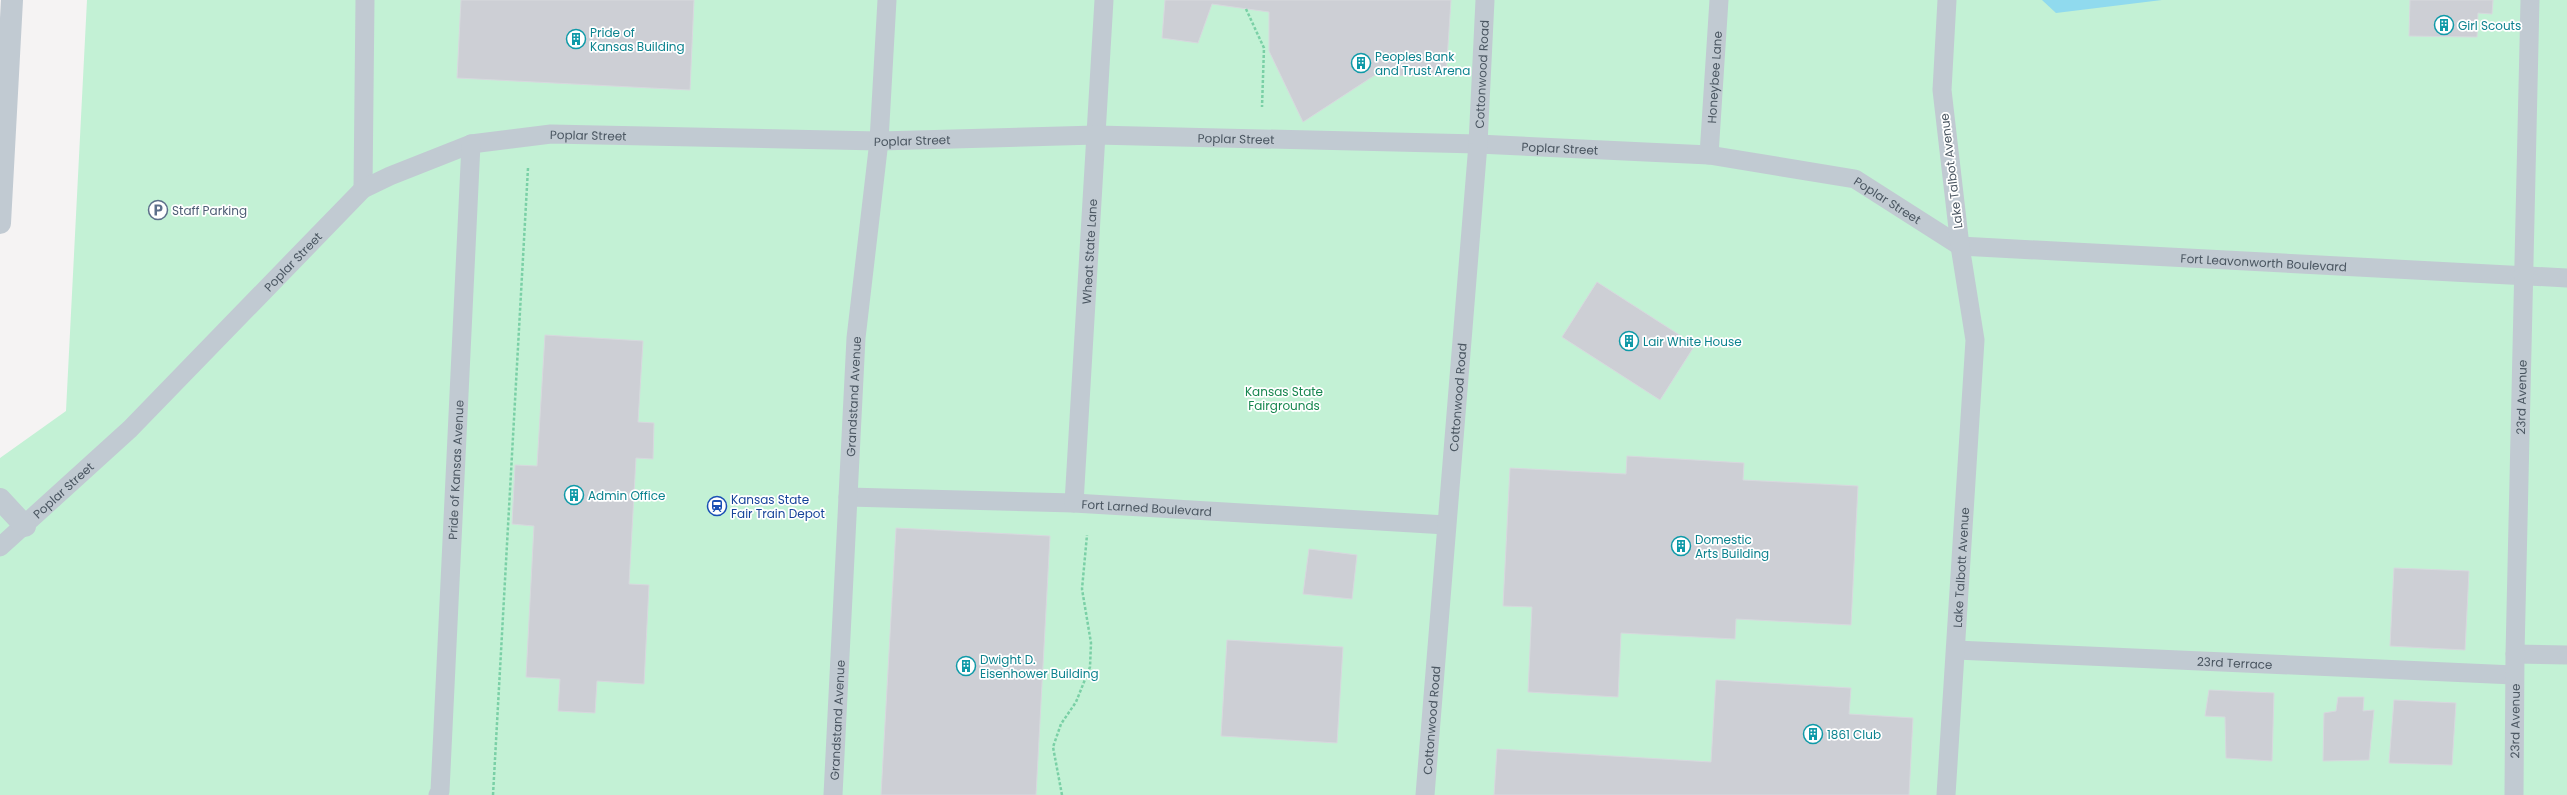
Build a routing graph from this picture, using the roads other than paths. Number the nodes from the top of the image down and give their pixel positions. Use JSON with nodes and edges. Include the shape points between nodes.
{"nodes":[{"id":1,"x":12,"y":0,"type":"edge"},
{"id":2,"x":365,"y":0,"type":"edge"},
{"id":3,"x":887,"y":0,"type":"edge"},
{"id":4,"x":1104,"y":0,"type":"edge"},
{"id":5,"x":1485,"y":0,"type":"edge"},
{"id":6,"x":1720,"y":0,"type":"edge"},
{"id":7,"x":1946,"y":0,"type":"edge"},
{"id":8,"x":2530,"y":0,"type":"edge"},
{"id":9,"x":1096,"y":136,"type":"junction"},
{"id":10,"x":879,"y":141,"type":"junction"},
{"id":11,"x":471,"y":144,"type":"junction"},
{"id":12,"x":1478,"y":144,"type":"junction"},
{"id":13,"x":1710,"y":155,"type":"junction"},
{"id":14,"x":363,"y":190,"type":"junction"},
{"id":15,"x":0,"y":223,"type":"edge"},
{"id":16,"x":1960,"y":246,"type":"junction"},
{"id":17,"x":2523,"y":277,"type":"junction"},
{"id":18,"x":2567,"y":278,"type":"edge"},
{"id":19,"x":1975,"y":340,"type":"joint"},
{"id":20,"x":848,"y":497,"type":"junction"},
{"id":21,"x":0,"y":500,"type":"edge"},
{"id":22,"x":1082,"y":504,"type":"junction"},
{"id":23,"x":1446,"y":524,"type":"junction"},
{"id":24,"x":25,"y":526,"type":"junction"},
{"id":25,"x":0,"y":547,"type":"edge"},
{"id":26,"x":1956,"y":650,"type":"junction"},
{"id":27,"x":2515,"y":654,"type":"junction"},
{"id":28,"x":2567,"y":655,"type":"edge"},
{"id":29,"x":2514,"y":674,"type":"junction"},
{"id":30,"x":438,"y":795,"type":"edge"},
{"id":31,"x":833,"y":795,"type":"edge"},
{"id":32,"x":1424,"y":795,"type":"edge"},
{"id":33,"x":1946,"y":795,"type":"edge"},
{"id":34,"x":2514,"y":795,"type":"edge"}],
"edges":[{"from":1,"to":15,"type":"street"},
{"from":2,"to":14,"type":"lane"},
{"from":3,"to":10,"type":"lane","name":"Grandstand Avenue"},
{"from":4,"to":9,"type":"lane","name":"Wheat State Lane"},
{"from":5,"to":12,"type":"lane","name":"Cottonwood Road"},
{"from":6,"to":13,"type":"lane","name":"Honeybee Lane"},
{"from":7,"to":16,"type":"lane","name":"Lake Talbot Avenue","via":[[1942,90]]},
{"from":8,"to":17,"type":"lane","name":"23rd Avenue"},
{"from":9,"to":10,"type":"lane","name":"Poplar Street"},
{"from":9,"to":12,"type":"lane","name":"Poplar Street"},
{"from":9,"to":22,"type":"lane","name":"Wheat State Lane"},
{"from":10,"to":11,"type":"lane","name":"Poplar Street","via":[[551,134]]},
{"from":10,"to":20,"type":"lane","name":"Grandstand Avenue","via":[[856,338]]},
{"from":11,"to":14,"type":"lane","name":"Poplar Street","via":[[390,176]]},
{"from":11,"to":30,"type":"lane","name":"Pride of Kansas Avenue"},
{"from":12,"to":13,"type":"lane","name":"Poplar Street"},
{"from":12,"to":23,"type":"lane","name":"Cottonwood Road"},
{"from":13,"to":16,"type":"lane","name":"Poplar Street","via":[[1855,179]]},
{"from":14,"to":24,"type":"lane","name":"Poplar Street","via":[[130,430]]},
{"from":16,"to":17,"type":"lane","name":"Fort Leavonworth Boulevard"},
{"from":16,"to":19,"type":"lane","name":"Lake Talbot Avenue"},
{"from":17,"to":18,"type":"lane","name":"Fort Leavonworth Boulevard"},
{"from":17,"to":27,"type":"lane","name":"23rd Avenue"},
{"from":19,"to":26,"type":"lane","name":"Lake Talbott Avenue"},
{"from":20,"to":22,"type":"lane","name":"Fort Larned Boulevard"},
{"from":20,"to":31,"type":"lane","name":"Grandstand Avenue"},
{"from":21,"to":24,"type":"street"},
{"from":22,"to":23,"type":"lane","name":"Fort Larned Boulevard"},
{"from":23,"to":32,"type":"lane","name":"Cottonwood Road"},
{"from":24,"to":25,"type":"lane","name":"Poplar Street"},
{"from":26,"to":29,"type":"lane","name":"23rd Terrace"},
{"from":26,"to":33,"type":"lane","name":"Lake Talbott Avenue"},
{"from":27,"to":28,"type":"lane"},
{"from":27,"to":29,"type":"lane","name":"23rd Avenue"},
{"from":29,"to":34,"type":"lane","name":"23rd Avenue"}]}
